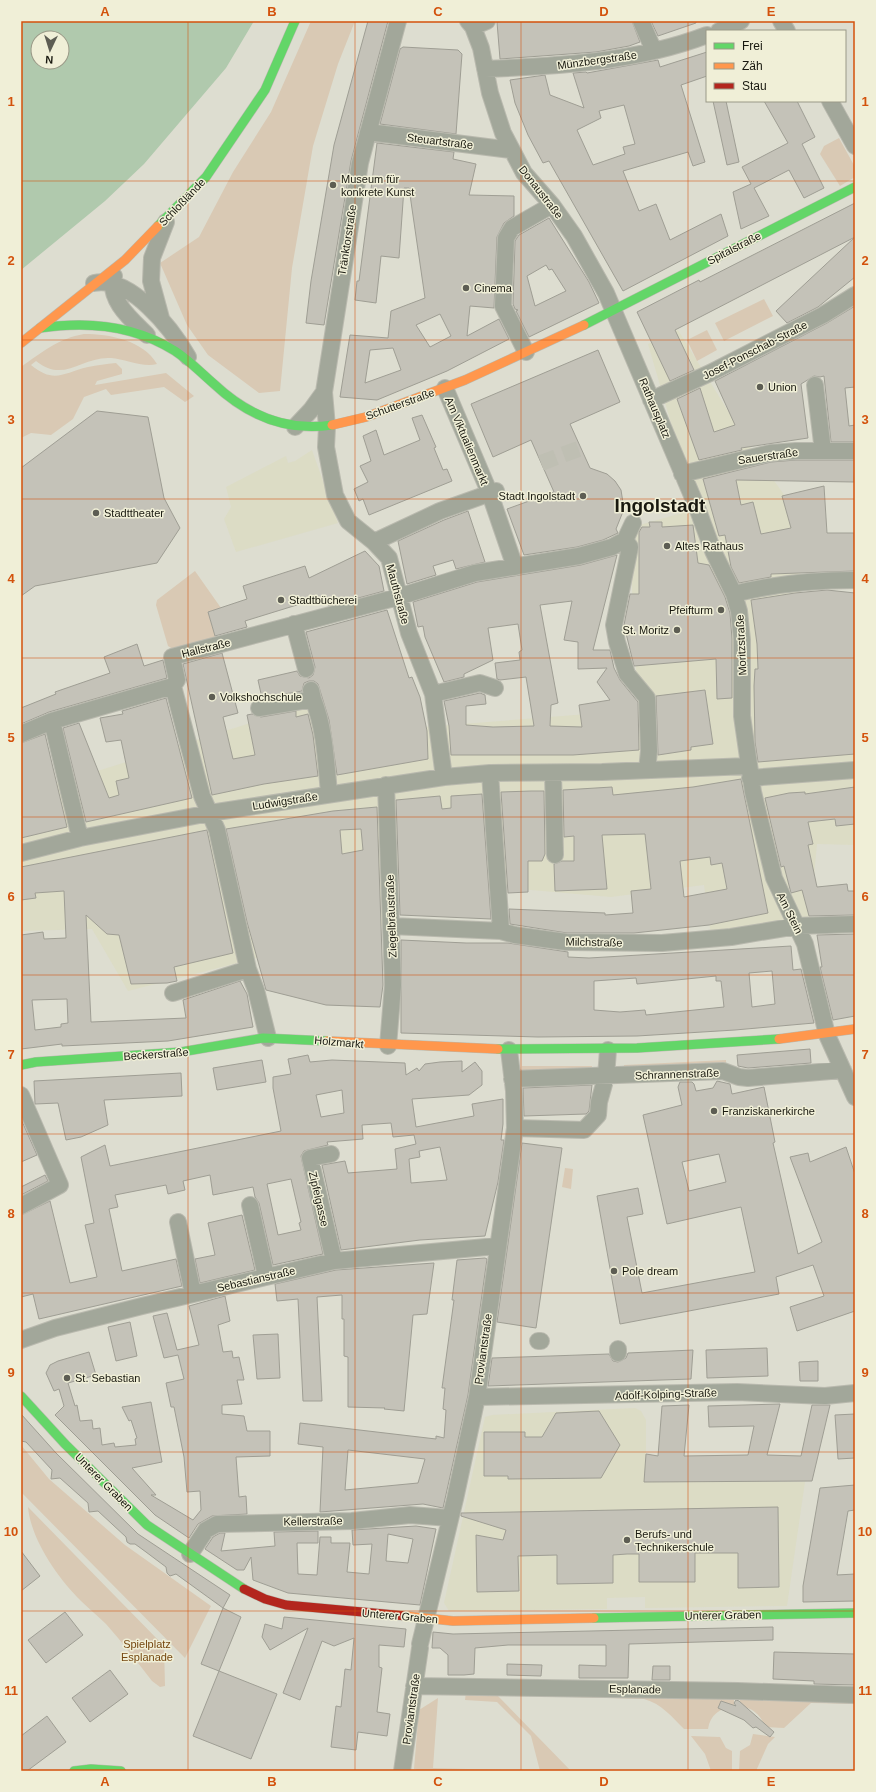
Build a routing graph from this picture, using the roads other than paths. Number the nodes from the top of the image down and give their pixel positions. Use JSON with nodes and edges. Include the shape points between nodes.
{"nodes":[{"id":1,"x":295,"y":21,"type":"edge"},
{"id":2,"x":398,"y":21,"type":"edge"},
{"id":3,"x":641,"y":21,"type":"edge"},
{"id":4,"x":741,"y":21,"type":"edge"},
{"id":5,"x":781,"y":21,"type":"edge"},
{"id":6,"x":476,"y":23,"type":"edge"},
{"id":7,"x":721,"y":27,"type":"edge"},
{"id":8,"x":786,"y":30,"type":"edge"},
{"id":9,"x":706,"y":35,"type":"edge"},
{"id":10,"x":654,"y":51,"type":"junction"},
{"id":11,"x":485,"y":69,"type":"junction"},
{"id":12,"x":831,"y":102,"type":"edge"},
{"id":13,"x":368,"y":132,"type":"junction"},
{"id":14,"x":855,"y":146,"type":"edge"},
{"id":15,"x":511,"y":150,"type":"junction"},
{"id":16,"x":855,"y":187,"type":"edge"},
{"id":17,"x":552,"y":205,"type":"junction"},
{"id":18,"x":170,"y":215,"type":"junction"},
{"id":19,"x":125,"y":260,"type":"junction"},
{"id":20,"x":113,"y":282,"type":"junction"},
{"id":21,"x":94,"y":283,"type":"junction"},
{"id":22,"x":855,"y":295,"type":"edge"},
{"id":23,"x":614,"y":311,"type":"junction"},
{"id":24,"x":161,"y":318,"type":"junction"},
{"id":25,"x":40,"y":328,"type":"junction"},
{"id":26,"x":149,"y":337,"type":"junction"},
{"id":27,"x":21,"y":343,"type":"edge"},
{"id":28,"x":526,"y":352,"type":"junction"},
{"id":29,"x":191,"y":362,"type":"junction"},
{"id":30,"x":815,"y":386,"type":"dead end"},
{"id":31,"x":445,"y":388,"type":"junction"},
{"id":32,"x":324,"y":392,"type":"junction"},
{"id":33,"x":651,"y":400,"type":"junction"},
{"id":34,"x":295,"y":427,"type":"junction"},
{"id":35,"x":327,"y":428,"type":"junction"},
{"id":36,"x":823,"y":451,"type":"junction"},
{"id":37,"x":855,"y":451,"type":"edge"},
{"id":38,"x":682,"y":474,"type":"junction"},
{"id":39,"x":490,"y":494,"type":"junction"},
{"id":40,"x":696,"y":505,"type":"joint"},
{"id":41,"x":633,"y":523,"type":"dead end"},
{"id":42,"x":625,"y":540,"type":"junction"},
{"id":43,"x":374,"y":542,"type":"junction"},
{"id":44,"x":517,"y":566,"type":"junction"},
{"id":45,"x":855,"y":580,"type":"edge"},
{"id":46,"x":734,"y":594,"type":"junction"},
{"id":47,"x":399,"y":600,"type":"junction"},
{"id":48,"x":294,"y":624,"type":"junction"},
{"id":49,"x":306,"y":669,"type":"dead end"},
{"id":50,"x":173,"y":686,"type":"junction"},
{"id":51,"x":496,"y":688,"type":"dead end"},
{"id":52,"x":432,"y":694,"type":"junction"},
{"id":53,"x":259,"y":708,"type":"dead end"},
{"id":54,"x":52,"y":721,"type":"junction"},
{"id":55,"x":21,"y":734,"type":"edge"},
{"id":56,"x":646,"y":770,"type":"junction"},
{"id":57,"x":855,"y":770,"type":"edge"},
{"id":58,"x":490,"y":773,"type":"junction"},
{"id":59,"x":553,"y":773,"type":"junction"},
{"id":60,"x":444,"y":777,"type":"junction"},
{"id":61,"x":750,"y":779,"type":"junction"},
{"id":62,"x":386,"y":785,"type":"junction"},
{"id":63,"x":329,"y":793,"type":"junction"},
{"id":64,"x":210,"y":813,"type":"junction"},
{"id":65,"x":80,"y":838,"type":"junction"},
{"id":66,"x":21,"y":853,"type":"edge"},
{"id":67,"x":555,"y":855,"type":"dead end"},
{"id":68,"x":391,"y":923,"type":"junction"},
{"id":69,"x":855,"y":924,"type":"edge"},
{"id":70,"x":797,"y":926,"type":"junction"},
{"id":71,"x":501,"y":927,"type":"junction"},
{"id":72,"x":246,"y":962,"type":"junction"},
{"id":73,"x":173,"y":993,"type":"dead end"},
{"id":74,"x":855,"y":1029,"type":"edge"},
{"id":75,"x":827,"y":1035,"type":"junction"},
{"id":76,"x":268,"y":1038,"type":"junction"},
{"id":77,"x":290,"y":1038,"type":"joint"},
{"id":78,"x":388,"y":1046,"type":"junction"},
{"id":79,"x":509,"y":1050,"type":"junction"},
{"id":80,"x":608,"y":1050,"type":"junction"},
{"id":81,"x":21,"y":1065,"type":"edge"},
{"id":82,"x":843,"y":1070,"type":"junction"},
{"id":83,"x":606,"y":1076,"type":"junction"},
{"id":84,"x":512,"y":1079,"type":"junction"},
{"id":85,"x":21,"y":1095,"type":"edge"},
{"id":86,"x":855,"y":1096,"type":"edge"},
{"id":87,"x":514,"y":1128,"type":"junction"},
{"id":88,"x":330,"y":1154,"type":"dead end"},
{"id":89,"x":250,"y":1205,"type":"dead end"},
{"id":90,"x":21,"y":1206,"type":"edge"},
{"id":91,"x":178,"y":1222,"type":"dead end"},
{"id":92,"x":497,"y":1246,"type":"junction"},
{"id":93,"x":334,"y":1261,"type":"junction"},
{"id":94,"x":266,"y":1276,"type":"junction"},
{"id":95,"x":193,"y":1294,"type":"junction"},
{"id":96,"x":21,"y":1340,"type":"edge"},
{"id":97,"x":855,"y":1393,"type":"edge"},
{"id":98,"x":21,"y":1396,"type":"edge"},
{"id":99,"x":484,"y":1397,"type":"junction"},
{"id":100,"x":450,"y":1518,"type":"junction"},
{"id":101,"x":190,"y":1554,"type":"junction"},
{"id":102,"x":855,"y":1613,"type":"edge"},
{"id":103,"x":428,"y":1618,"type":"junction"},
{"id":104,"x":414,"y":1686,"type":"junction"},
{"id":105,"x":855,"y":1695,"type":"edge"},
{"id":106,"x":74,"y":1771,"type":"edge"},
{"id":107,"x":121,"y":1771,"type":"edge"},
{"id":108,"x":402,"y":1771,"type":"edge"}],
"edges":[{"from":1,"to":18,"type":"street","name":"Schloßlände","via":[[265,90],[206,177]]},
{"from":2,"to":13,"type":"street","name":"Tränktorstraße"},
{"from":3,"to":10,"type":"street"},
{"from":4,"to":7,"type":"street"},
{"from":5,"to":8,"type":"street"},
{"from":6,"to":11,"type":"street","name":"Donaustraße"},
{"from":9,"to":10,"type":"street","name":"Münzbergstraße"},
{"from":10,"to":11,"type":"street","name":"Münzbergstraße","via":[[569,65]]},
{"from":11,"to":15,"type":"street","name":"Donaustraße","via":[[496,114]]},
{"from":12,"to":14,"type":"street"},
{"from":13,"to":15,"type":"street","name":"Steuartstraße"},
{"from":13,"to":32,"type":"street","name":"Tränktorstraße","via":[[360,163]]},
{"from":15,"to":17,"type":"street","name":"Donaustraße","via":[[524,172]]},
{"from":16,"to":23,"type":"street","name":"Spitalstraße"},
{"from":17,"to":23,"type":"street","name":"Donaustraße","via":[[574,236]]},
{"from":17,"to":28,"type":"street","via":[[512,228],[506,238],[503,306]]},
{"from":18,"to":19,"type":"street","name":"Schloßlände"},
{"from":18,"to":24,"type":"street","name":"Schutterstraße","via":[[152,258],[151,281]]},
{"from":19,"to":20,"type":"street"},
{"from":19,"to":21,"type":"street","name":"Schloßlände"},
{"from":20,"to":21,"type":"street"},
{"from":20,"to":24,"type":"street","name":"Schutterstraße","via":[[126,289]]},
{"from":20,"to":26,"type":"street","name":"Schutterstraße","via":[[115,295],[125,314]]},
{"from":21,"to":25,"type":"street","name":"Schloßlände"},
{"from":22,"to":33,"type":"street","name":"Josef-Ponschab-Straße","via":[[823,315]]},
{"from":23,"to":28,"type":"street","name":"Schutterstraße"},
{"from":23,"to":33,"type":"street","name":"Rathausplatz"},
{"from":24,"to":29,"type":"street","name":"Schutterstraße","via":[[180,342]]},
{"from":25,"to":26,"type":"street","name":"Schutterstraße","via":[[82,323],[105,325]]},
{"from":25,"to":27,"type":"street","name":"Schloßlände"},
{"from":26,"to":29,"type":"street","name":"Schutterstraße"},
{"from":28,"to":31,"type":"street","name":"Schutterstraße"},
{"from":29,"to":34,"type":"street","name":"Schutterstraße","via":[[233,401],[258,418]]},
{"from":30,"to":36,"type":"street"},
{"from":31,"to":35,"type":"street","name":"Schutterstraße","via":[[351,422]]},
{"from":31,"to":39,"type":"street","name":"Am Viktualienmarkt"},
{"from":32,"to":34,"type":"street","name":"Tränktorstraße"},
{"from":32,"to":35,"type":"street","name":"Tränktorstraße"},
{"from":33,"to":38,"type":"street","name":"Rathausplatz"},
{"from":34,"to":35,"type":"street","name":"Schutterstraße"},
{"from":35,"to":43,"type":"street","name":"Mauthstraße","via":[[327,458],[335,495],[348,521]]},
{"from":36,"to":37,"type":"street","name":"Sauerstraße"},
{"from":36,"to":38,"type":"street","name":"Sauerstraße","via":[[770,453]]},
{"from":38,"to":40,"type":"street","name":"Rathausplatz"},
{"from":39,"to":43,"type":"street","via":[[434,513]]},
{"from":39,"to":44,"type":"street","name":"Am Viktualienmarkt"},
{"from":40,"to":46,"type":"street","name":"Moritzstraße"},
{"from":41,"to":42,"type":"street"},
{"from":42,"to":44,"type":"street","name":"Hallstraße","via":[[612,548],[579,556]]},
{"from":42,"to":56,"type":"street","via":[[630,547],[614,625],[627,674],[647,698],[649,751]]},
{"from":43,"to":47,"type":"street","name":"Mauthstraße","via":[[388,558]]},
{"from":44,"to":47,"type":"street","name":"Hallstraße","via":[[475,573]]},
{"from":45,"to":46,"type":"street","via":[[819,580]]},
{"from":46,"to":61,"type":"street","name":"Moritzstraße","via":[[740,612],[742,716]]},
{"from":47,"to":48,"type":"street","name":"Hallstraße"},
{"from":47,"to":52,"type":"street","name":"Mauthstraße"},
{"from":48,"to":49,"type":"street"},
{"from":48,"to":50,"type":"street","name":"Hallstraße","via":[[172,657],[177,680]]},
{"from":50,"to":54,"type":"street"},
{"from":50,"to":64,"type":"street","name":"Hallstraße","via":[[202,796]]},
{"from":51,"to":52,"type":"street","via":[[480,683]]},
{"from":52,"to":60,"type":"street","name":"Mauthstraße"},
{"from":53,"to":63,"type":"street","via":[[312,695],[323,735]]},
{"from":54,"to":55,"type":"street"},
{"from":54,"to":65,"type":"street"},
{"from":56,"to":59,"type":"street","name":"Ludwigstraße"},
{"from":56,"to":61,"type":"street","name":"Ludwigstraße"},
{"from":57,"to":61,"type":"street","name":"Ludwigstraße"},
{"from":58,"to":59,"type":"street","name":"Ludwigstraße"},
{"from":58,"to":60,"type":"street","name":"Ludwigstraße"},
{"from":58,"to":71,"type":"street"},
{"from":59,"to":67,"type":"street"},
{"from":60,"to":62,"type":"street","name":"Ludwigstraße"},
{"from":61,"to":70,"type":"street","name":"Am Stein","via":[[774,878]]},
{"from":62,"to":63,"type":"street","name":"Ludwigstraße"},
{"from":62,"to":68,"type":"street","name":"Ziegelbräustraße"},
{"from":63,"to":64,"type":"street","name":"Ludwigstraße"},
{"from":64,"to":65,"type":"street","name":"Ludwigstraße"},
{"from":64,"to":72,"type":"street","name":"Hallstraße","via":[[217,830]]},
{"from":65,"to":66,"type":"street","name":"Ludwigstraße"},
{"from":68,"to":71,"type":"street","name":"Milchstraße"},
{"from":68,"to":78,"type":"street","name":"Ziegelbräustraße","via":[[392,985]]},
{"from":69,"to":70,"type":"street","name":"Milchstraße"},
{"from":70,"to":71,"type":"street","name":"Milchstraße","via":[[731,937],[662,943],[566,942],[515,935]]},
{"from":70,"to":75,"type":"street","name":"Am Stein","via":[[805,944]]},
{"from":72,"to":73,"type":"street"},
{"from":72,"to":76,"type":"street","name":"Hallstraße"},
{"from":74,"to":75,"type":"street"},
{"from":75,"to":80,"type":"street"},
{"from":75,"to":82,"type":"street","name":"Am Stein"},
{"from":76,"to":77,"type":"street","name":"Beckerstraße"},
{"from":76,"to":81,"type":"street","name":"Beckerstraße","via":[[180,1052]]},
{"from":77,"to":78,"type":"street","name":"Holzmarkt"},
{"from":78,"to":79,"type":"street"},
{"from":79,"to":80,"type":"street"},
{"from":79,"to":84,"type":"street","name":"Proviantstraße"},
{"from":80,"to":83,"type":"street"},
{"from":82,"to":83,"type":"street","name":"Schrannenstraße","via":[[748,1078],[723,1071]]},
{"from":82,"to":86,"type":"street","name":"Am Stein"},
{"from":83,"to":84,"type":"street","name":"Schrannenstraße"},
{"from":83,"to":87,"type":"street","via":[[598,1115],[584,1130]]},
{"from":84,"to":87,"type":"street","name":"Proviantstraße"},
{"from":85,"to":90,"type":"street","via":[[60,1186]]},
{"from":87,"to":92,"type":"street","name":"Proviantstraße"},
{"from":88,"to":93,"type":"street","name":"Zipfelgasse","via":[[310,1158]]},
{"from":89,"to":94,"type":"street"},
{"from":91,"to":95,"type":"street"},
{"from":92,"to":93,"type":"street","name":"Sebastianstraße"},
{"from":92,"to":99,"type":"street","name":"Proviantstraße"},
{"from":93,"to":94,"type":"street","name":"Sebastianstraße"},
{"from":94,"to":95,"type":"street","name":"Sebastianstraße"},
{"from":95,"to":96,"type":"street","name":"Sebastianstraße","via":[[55,1328]]},
{"from":97,"to":99,"type":"street","name":"Adolf-Kolping-Straße","via":[[825,1396],[737,1392]]},
{"from":98,"to":101,"type":"street","name":"Unterer Graben","via":[[94,1474],[147,1525]]},
{"from":99,"to":100,"type":"street","name":"Proviantstraße"},
{"from":100,"to":101,"type":"street","name":"Kellerstraße","via":[[410,1515],[352,1521],[217,1524],[206,1530]]},
{"from":100,"to":103,"type":"street","name":"Proviantstraße"},
{"from":101,"to":103,"type":"street","name":"Unterer Graben","via":[[243,1589],[272,1601],[294,1606]]},
{"from":102,"to":103,"type":"street","name":"Unterer Graben","via":[[453,1621]]},
{"from":103,"to":104,"type":"street","name":"Proviantstraße","via":[[420,1646]]},
{"from":104,"to":105,"type":"street","name":"Esplanade","via":[[730,1690]]},
{"from":104,"to":108,"type":"street","name":"Proviantstraße"},
{"from":106,"to":107,"type":"street"}]}
